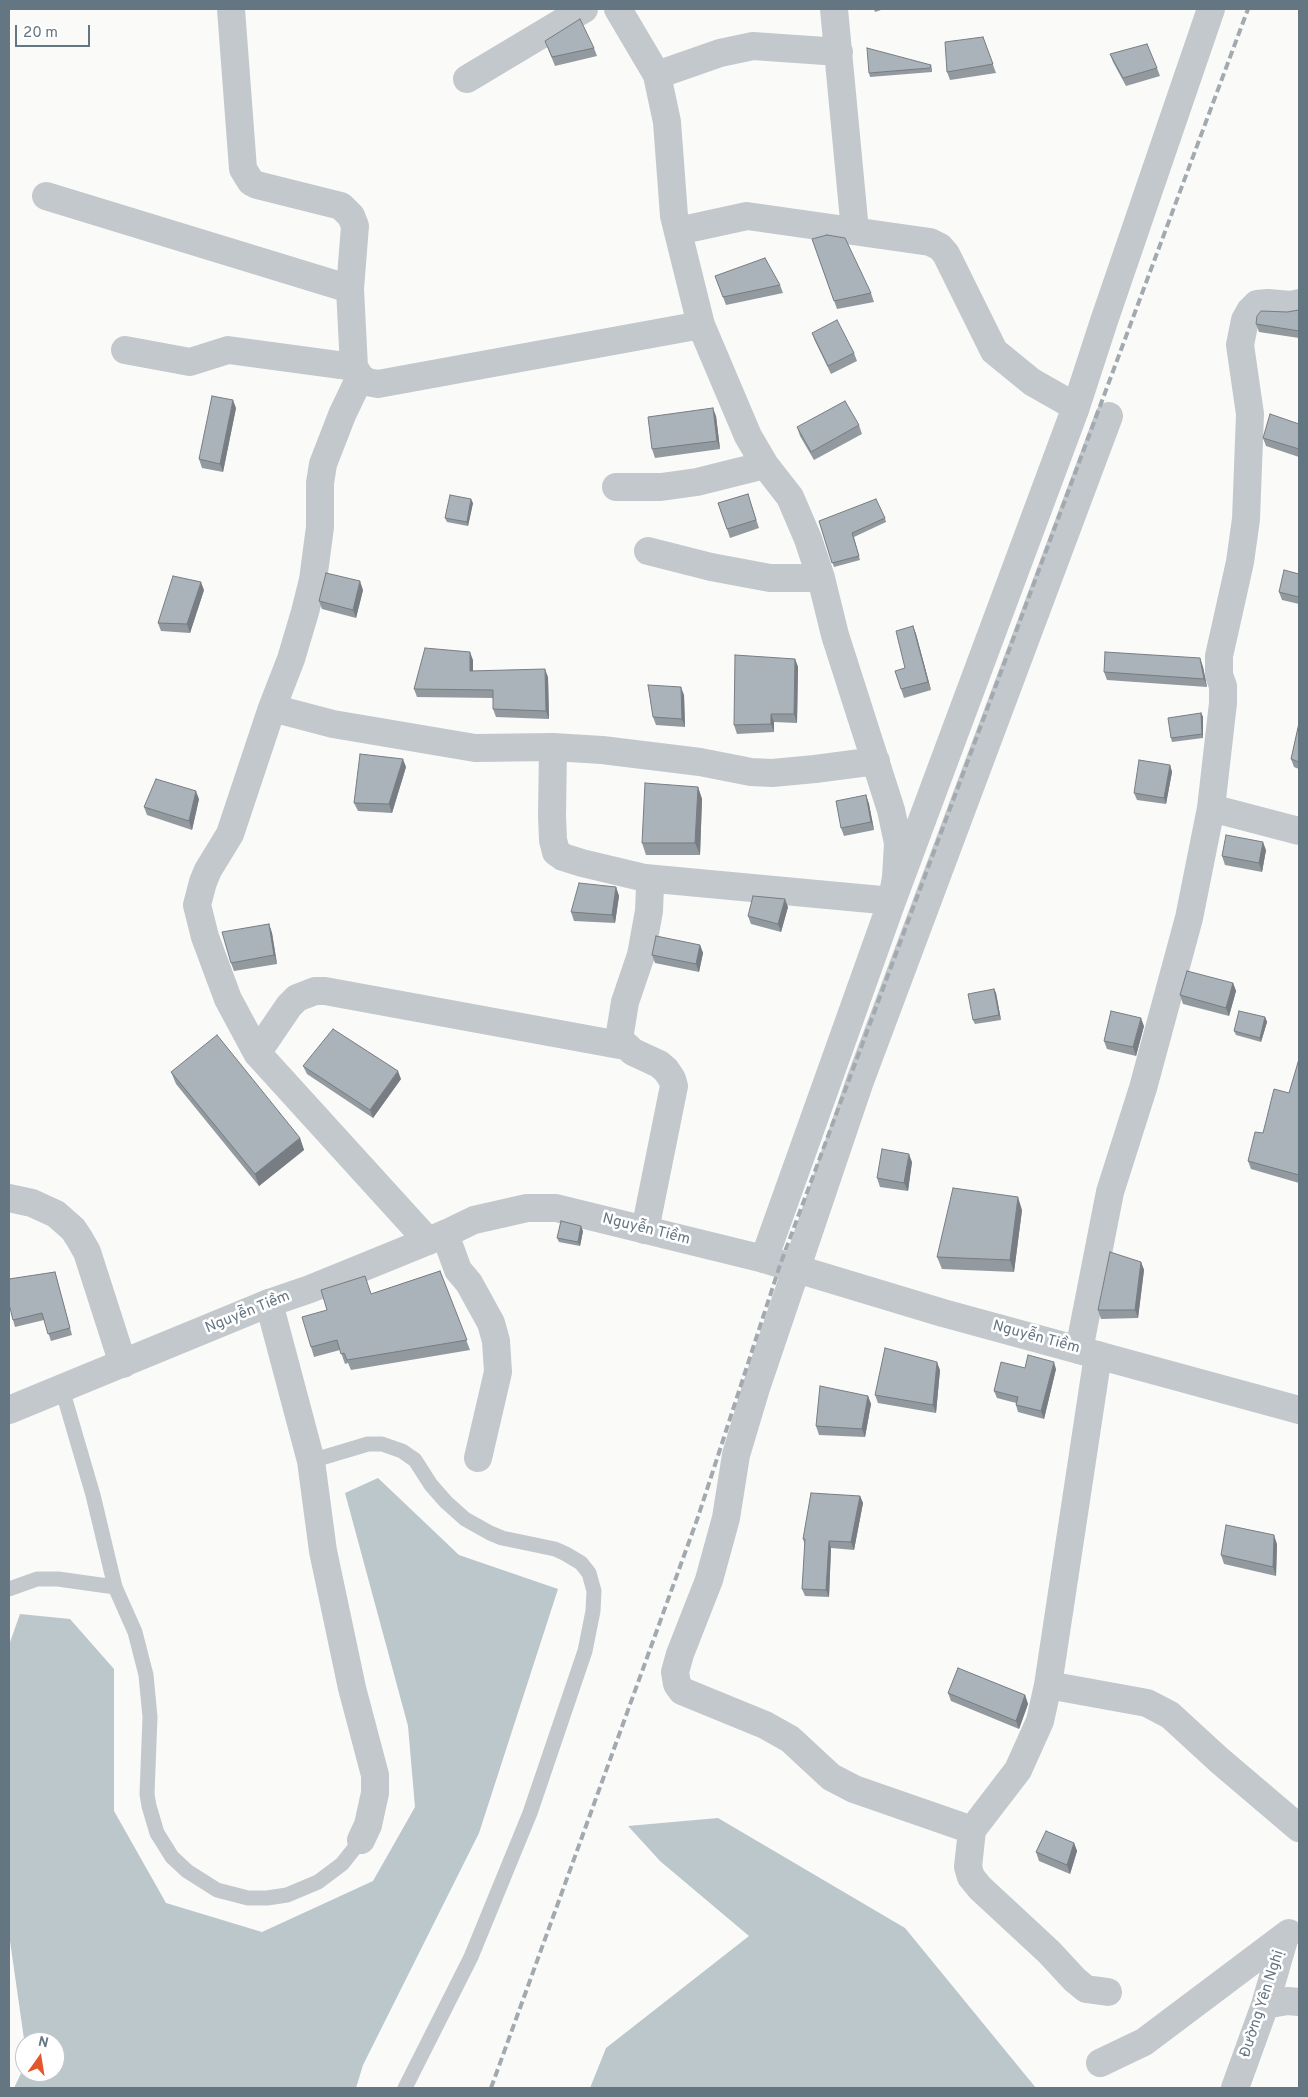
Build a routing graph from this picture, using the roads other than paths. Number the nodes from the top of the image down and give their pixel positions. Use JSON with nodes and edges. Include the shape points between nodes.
{"nodes":[{"id":1,"x":231,"y":9,"type":"edge"},
{"id":2,"x":584,"y":9,"type":"edge"},
{"id":3,"x":618,"y":9,"type":"edge"},
{"id":4,"x":834,"y":9,"type":"edge"},
{"id":5,"x":1204,"y":16,"type":"edge"},
{"id":6,"x":839,"y":52,"type":"junction"},
{"id":7,"x":657,"y":75,"type":"junction"},
{"id":8,"x":466,"y":79,"type":"dead end"},
{"id":9,"x":46,"y":196,"type":"dead end"},
{"id":10,"x":856,"y":231,"type":"junction"},
{"id":11,"x":678,"y":232,"type":"junction"},
{"id":12,"x":350,"y":289,"type":"junction"},
{"id":13,"x":1299,"y":303,"type":"edge"},
{"id":14,"x":701,"y":325,"type":"junction"},
{"id":15,"x":125,"y":350,"type":"dead end"},
{"id":16,"x":357,"y":372,"type":"junction"},
{"id":17,"x":1076,"y":407,"type":"junction"},
{"id":18,"x":1109,"y":416,"type":"dead end"},
{"id":19,"x":765,"y":465,"type":"junction"},
{"id":20,"x":616,"y":487,"type":"dead end"},
{"id":21,"x":648,"y":551,"type":"dead end"},
{"id":22,"x":821,"y":578,"type":"junction"},
{"id":23,"x":272,"y":708,"type":"junction"},
{"id":24,"x":553,"y":747,"type":"junction"},
{"id":25,"x":876,"y":761,"type":"junction"},
{"id":26,"x":1211,"y":808,"type":"junction"},
{"id":27,"x":1299,"y":831,"type":"edge"},
{"id":28,"x":645,"y":878,"type":"junction"},
{"id":29,"x":892,"y":901,"type":"junction"},
{"id":30,"x":625,"y":1046,"type":"junction"},
{"id":31,"x":257,"y":1053,"type":"junction"},
{"id":32,"x":9,"y":1198,"type":"edge"},
{"id":33,"x":645,"y":1230,"type":"junction"},
{"id":34,"x":437,"y":1238,"type":"junction"},
{"id":35,"x":764,"y":1259,"type":"junction"},
{"id":36,"x":796,"y":1270,"type":"junction"},
{"id":37,"x":269,"y":1304,"type":"junction"},
{"id":38,"x":1088,"y":1352,"type":"junction"},
{"id":39,"x":123,"y":1364,"type":"junction"},
{"id":40,"x":62,"y":1389,"type":"junction"},
{"id":41,"x":9,"y":1410,"type":"edge"},
{"id":42,"x":1299,"y":1410,"type":"edge"},
{"id":43,"x":478,"y":1458,"type":"dead end"},
{"id":44,"x":311,"y":1461,"type":"junction"},
{"id":45,"x":115,"y":1587,"type":"junction"},
{"id":46,"x":9,"y":1589,"type":"edge"},
{"id":47,"x":1048,"y":1685,"type":"junction"},
{"id":48,"x":1299,"y":1828,"type":"edge"},
{"id":49,"x":972,"y":1830,"type":"junction"},
{"id":50,"x":361,"y":1840,"type":"joint"},
{"id":51,"x":1292,"y":1930,"type":"edge"},
{"id":52,"x":1108,"y":1992,"type":"dead end"},
{"id":53,"x":1299,"y":2002,"type":"edge"},
{"id":54,"x":1265,"y":2005,"type":"junction"},
{"id":55,"x":1100,"y":2063,"type":"dead end"},
{"id":56,"x":405,"y":2088,"type":"edge"},
{"id":57,"x":1235,"y":2088,"type":"edge"}],
"edges":[{"from":1,"to":12,"type":"street","via":[[244,169],[257,185],[341,206],[348,211],[355,226]]},
{"from":2,"to":8,"type":"street"},
{"from":3,"to":7,"type":"street"},
{"from":4,"to":6,"type":"street"},
{"from":5,"to":17,"type":"street"},
{"from":6,"to":7,"type":"street","via":[[753,46],[720,53]]},
{"from":6,"to":10,"type":"street"},
{"from":7,"to":11,"type":"street","via":[[667,122]]},
{"from":9,"to":12,"type":"street"},
{"from":10,"to":11,"type":"street","via":[[747,216]]},
{"from":10,"to":17,"type":"street","via":[[930,242],[940,247],[994,351],[1032,382]]},
{"from":11,"to":14,"type":"street"},
{"from":12,"to":16,"type":"street"},
{"from":13,"to":26,"type":"street","via":[[1291,306],[1257,304],[1245,320],[1240,345],[1248,396],[1246,519],[1219,656],[1223,703]]},
{"from":14,"to":16,"type":"street","via":[[378,384],[367,382]]},
{"from":14,"to":19,"type":"street","via":[[748,436]]},
{"from":15,"to":16,"type":"street","via":[[190,362],[228,350]]},
{"from":16,"to":23,"type":"street","via":[[324,464],[313,580],[291,659]]},
{"from":17,"to":29,"type":"street"},
{"from":18,"to":36,"type":"street","via":[[860,1081]]},
{"from":19,"to":20,"type":"street","via":[[696,482],[661,487]]},
{"from":19,"to":22,"type":"street","via":[[790,497]]},
{"from":21,"to":22,"type":"street","via":[[770,578]]},
{"from":22,"to":25,"type":"street","via":[[835,635]]},
{"from":23,"to":24,"type":"street","via":[[333,724],[475,748]]},
{"from":23,"to":31,"type":"street","via":[[230,834],[202,882],[197,905],[228,999]]},
{"from":24,"to":25,"type":"street","via":[[602,750],[751,772],[815,769]]},
{"from":24,"to":28,"type":"street","via":[[552,840],[556,852],[582,863]]},
{"from":25,"to":29,"type":"street","via":[[898,843]]},
{"from":26,"to":27,"type":"street"},
{"from":26,"to":38,"type":"street","via":[[1190,918],[1143,1088],[1110,1192]]},
{"from":28,"to":29,"type":"street"},
{"from":28,"to":30,"type":"street","via":[[650,886],[649,911],[641,955],[620,1027],[619,1039]]},
{"from":29,"to":35,"type":"street"},
{"from":30,"to":31,"type":"street","via":[[315,991],[297,998],[289,1006]]},
{"from":30,"to":33,"type":"street","via":[[659,1064],[674,1086]]},
{"from":31,"to":34,"type":"street"},
{"from":32,"to":39,"type":"street","via":[[32,1203],[56,1214],[79,1238],[87,1252]]},
{"from":33,"to":34,"type":"street","name":"Nguyễn Tiềm","via":[[556,1208],[527,1208],[474,1220]]},
{"from":33,"to":35,"type":"street","name":"Nguyễn Tiềm"},
{"from":34,"to":37,"type":"street","name":"Nguyễn Tiềm"},
{"from":34,"to":43,"type":"street","via":[[469,1283],[491,1323],[496,1341],[498,1372]]},
{"from":35,"to":36,"type":"street","name":"Nguyễn Tiềm"},
{"from":36,"to":38,"type":"street","name":"Nguyễn Tiềm"},
{"from":36,"to":49,"type":"street","via":[[736,1455],[726,1518],[709,1580],[680,1654],[675,1672],[677,1684],[682,1691],[765,1725],[790,1739],[831,1777]]},
{"from":37,"to":39,"type":"street","name":"Nguyễn Tiềm"},
{"from":37,"to":44,"type":"street"},
{"from":38,"to":42,"type":"street","name":"Nguyễn Tiềm"},
{"from":38,"to":47,"type":"street"},
{"from":39,"to":40,"type":"street","name":"Nguyễn Tiềm"},
{"from":40,"to":41,"type":"street","name":"Nguyễn Tiềm"},
{"from":40,"to":45,"type":"lane"},
{"from":44,"to":50,"type":"street","via":[[322,1551],[375,1775],[375,1793]]},
{"from":44,"to":56,"type":"lane","via":[[368,1444],[382,1444],[402,1451],[415,1460],[446,1502],[465,1519],[502,1538],[566,1554],[581,1563],[589,1573],[594,1591],[585,1651],[530,1813],[471,1957]]},
{"from":45,"to":46,"type":"lane","via":[[37,1579]]},
{"from":45,"to":50,"type":"lane","via":[[134,1632],[146,1675],[150,1716],[148,1806],[157,1833],[172,1857],[187,1872],[217,1890],[248,1898],[267,1898],[287,1895],[318,1882],[342,1864]]},
{"from":47,"to":48,"type":"street","via":[[1147,1703],[1170,1714]]},
{"from":47,"to":49,"type":"street","via":[[1040,1721],[1018,1770]]},
{"from":49,"to":52,"type":"street","via":[[968,1867],[971,1877],[1075,1980],[1086,1989]]},
{"from":51,"to":54,"type":"street","name":"Đường Yên Nghị"},
{"from":51,"to":55,"type":"street","via":[[1160,2031]]},
{"from":53,"to":54,"type":"street"},
{"from":54,"to":57,"type":"street","name":"Đường Yên Nghị"}]}
